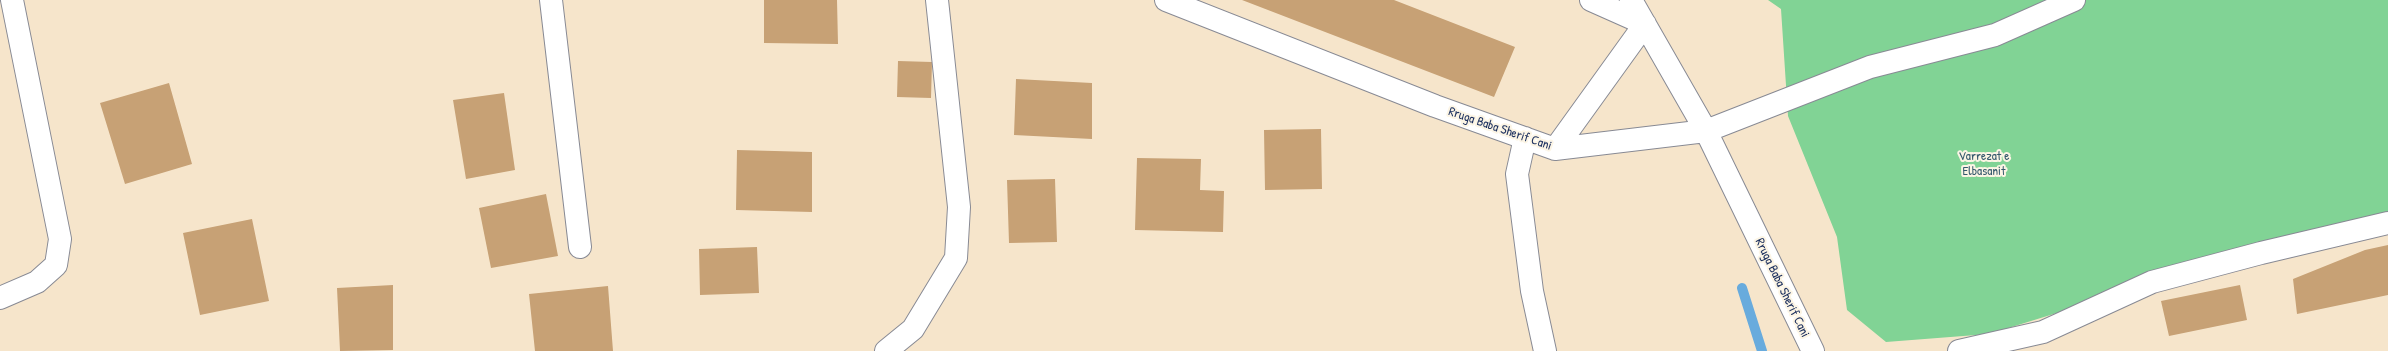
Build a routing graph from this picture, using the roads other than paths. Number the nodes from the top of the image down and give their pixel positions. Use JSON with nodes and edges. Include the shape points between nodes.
{"nodes":[{"id":1,"x":12,"y":0,"type":"edge"},
{"id":2,"x":551,"y":0,"type":"edge"},
{"id":3,"x":937,"y":0,"type":"edge"},
{"id":4,"x":1166,"y":0,"type":"edge"},
{"id":5,"x":1591,"y":0,"type":"edge"},
{"id":6,"x":1631,"y":0,"type":"edge"},
{"id":7,"x":2074,"y":0,"type":"edge"},
{"id":8,"x":1646,"y":24,"type":"junction"},
{"id":9,"x":1706,"y":131,"type":"junction"},
{"id":10,"x":1525,"y":138,"type":"junction"},
{"id":11,"x":1555,"y":149,"type":"junction"},
{"id":12,"x":2388,"y":223,"type":"edge"},
{"id":13,"x":580,"y":247,"type":"dead end"},
{"id":14,"x":0,"y":298,"type":"edge"},
{"id":15,"x":886,"y":351,"type":"edge"},
{"id":16,"x":1545,"y":351,"type":"edge"},
{"id":17,"x":1813,"y":351,"type":"edge"},
{"id":18,"x":1959,"y":351,"type":"edge"}],
"edges":[{"from":1,"to":14,"type":"street","via":[[60,239],[56,265],[37,282]]},
{"from":2,"to":13,"type":"street"},
{"from":3,"to":15,"type":"street","via":[[958,207],[956,258],[913,329]]},
{"from":4,"to":10,"type":"street","name":"Rruga Baba Sherif Cani","via":[[1435,106]]},
{"from":5,"to":8,"type":"street"},
{"from":6,"to":8,"type":"street"},
{"from":7,"to":9,"type":"street","via":[[1995,35],[1870,66]]},
{"from":8,"to":9,"type":"street"},
{"from":8,"to":11,"type":"street"},
{"from":9,"to":11,"type":"street","name":"Rruga Baba Sherif Cani"},
{"from":9,"to":17,"type":"street","name":"Rruga Baba Sherif Cani"},
{"from":10,"to":11,"type":"street","name":"Rruga Baba Sherif Cani"},
{"from":10,"to":16,"type":"street","via":[[1516,174],[1532,291]]},
{"from":12,"to":18,"type":"street","via":[[2152,282],[2043,332]]}]}
